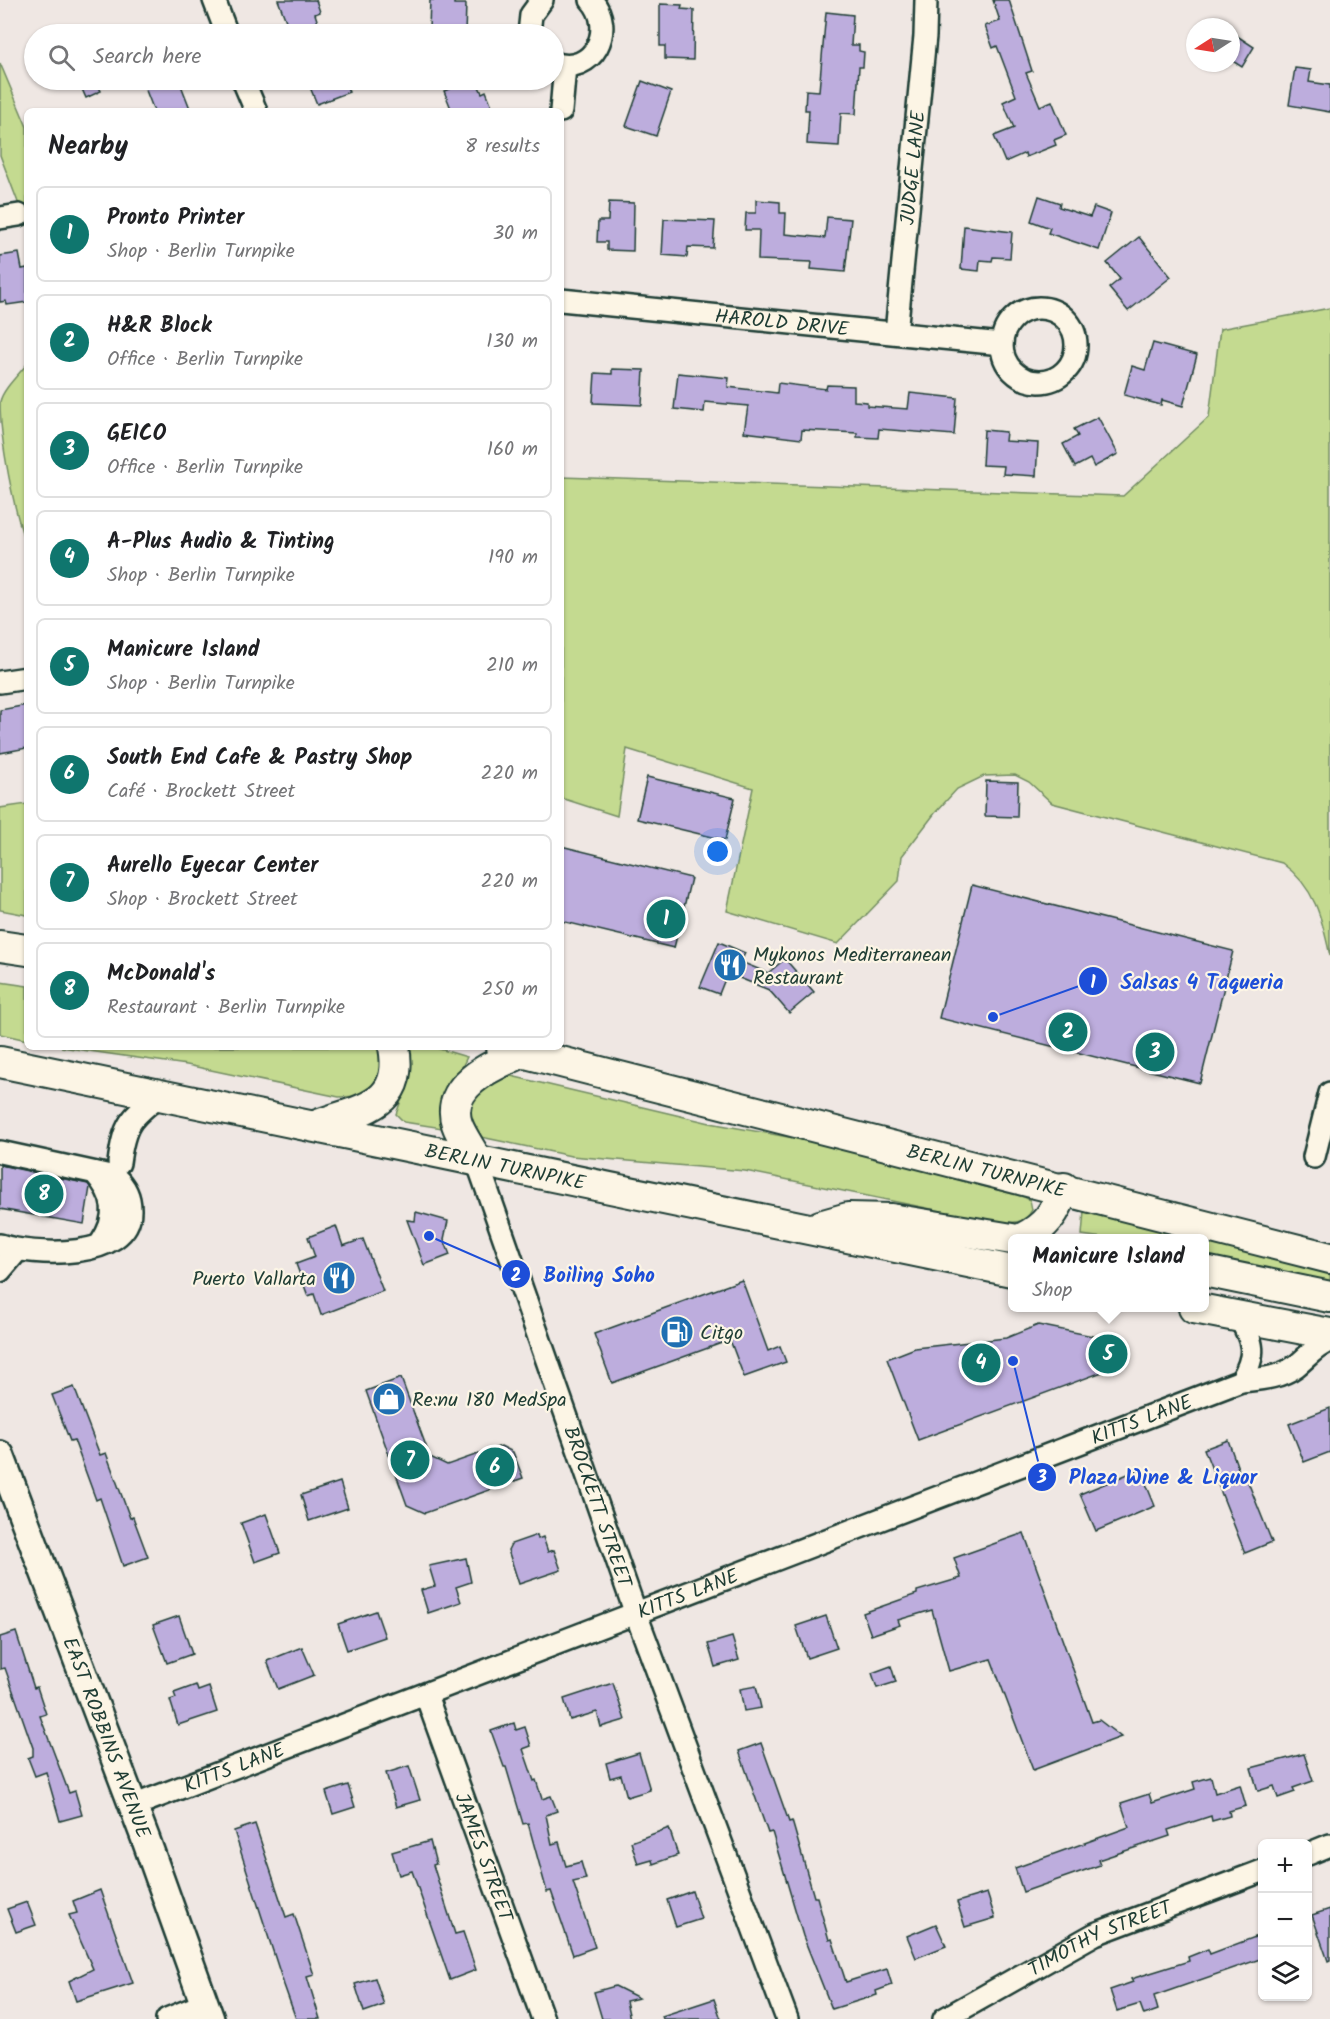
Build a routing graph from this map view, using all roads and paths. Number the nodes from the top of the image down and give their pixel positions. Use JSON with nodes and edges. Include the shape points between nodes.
{"nodes":[{"id":1,"x":214,"y":0,"type":"edge"},
{"id":2,"x":542,"y":0,"type":"edge"},
{"id":3,"x":591,"y":0,"type":"edge"},
{"id":4,"x":926,"y":0,"type":"edge"},
{"id":5,"x":222,"y":24,"type":"edge"},
{"id":6,"x":530,"y":24,"type":"edge"},
{"id":7,"x":564,"y":63,"type":"edge"},
{"id":8,"x":247,"y":90,"type":"edge"},
{"id":9,"x":560,"y":90,"type":"edge"},
{"id":10,"x":255,"y":108,"type":"edge"},
{"id":11,"x":561,"y":108,"type":"edge"},
{"id":12,"x":564,"y":300,"type":"edge"},
{"id":13,"x":896,"y":333,"type":"junction"},
{"id":14,"x":1002,"y":344,"type":"dead end"},
{"id":15,"x":24,"y":678,"type":"edge"},
{"id":16,"x":0,"y":682,"type":"edge"},
{"id":17,"x":0,"y":946,"type":"edge"},
{"id":18,"x":24,"y":950,"type":"edge"},
{"id":19,"x":394,"y":1050,"type":"edge"},
{"id":20,"x":513,"y":1050,"type":"edge"},
{"id":21,"x":0,"y":1062,"type":"edge"},
{"id":22,"x":1330,"y":1093,"type":"edge"},
{"id":23,"x":160,"y":1095,"type":"junction"},
{"id":24,"x":315,"y":1126,"type":"junction"},
{"id":25,"x":0,"y":1152,"type":"edge"},
{"id":26,"x":1314,"y":1157,"type":"dead end"},
{"id":27,"x":477,"y":1161,"type":"junction"},
{"id":28,"x":119,"y":1163,"type":"dead end"},
{"id":29,"x":1064,"y":1188,"type":"junction"},
{"id":30,"x":809,"y":1230,"type":"junction"},
{"id":31,"x":1030,"y":1234,"type":"edge"},
{"id":32,"x":1008,"y":1238,"type":"edge"},
{"id":33,"x":9,"y":1248,"type":"edge"},
{"id":34,"x":1330,"y":1258,"type":"edge"},
{"id":35,"x":1008,"y":1269,"type":"edge"},
{"id":36,"x":0,"y":1271,"type":"edge"},
{"id":37,"x":1209,"y":1272,"type":"edge"},
{"id":38,"x":1330,"y":1297,"type":"edge"},
{"id":39,"x":1209,"y":1311,"type":"edge"},
{"id":40,"x":1239,"y":1317,"type":"junction"},
{"id":41,"x":1330,"y":1334,"type":"edge"},
{"id":42,"x":1330,"y":1341,"type":"edge"},
{"id":43,"x":1242,"y":1381,"type":"junction"},
{"id":44,"x":0,"y":1455,"type":"edge"},
{"id":45,"x":636,"y":1614,"type":"junction"},
{"id":46,"x":426,"y":1695,"type":"junction"},
{"id":47,"x":133,"y":1806,"type":"junction"},
{"id":48,"x":1330,"y":1845,"type":"edge"},
{"id":49,"x":1312,"y":1852,"type":"edge"},
{"id":50,"x":1258,"y":1873,"type":"edge"},
{"id":51,"x":207,"y":2012,"type":"edge"},
{"id":52,"x":167,"y":2019,"type":"edge"},
{"id":53,"x":543,"y":2019,"type":"edge"},
{"id":54,"x":787,"y":2019,"type":"edge"},
{"id":55,"x":944,"y":2019,"type":"edge"}],
"edges":[{"from":1,"to":5,"type":"street"},
{"from":2,"to":6,"type":"street","via":[[531,15]]},
{"from":3,"to":7,"type":"street","via":[[602,17],[600,45],[585,60]]},
{"from":4,"to":13,"type":"street","name":"JUDGE LANE"},
{"from":8,"to":10,"type":"street"},
{"from":9,"to":11,"type":"street"},
{"from":12,"to":13,"type":"street","name":"HAROLD DRIVE"},
{"from":13,"to":14,"type":"street","name":"HAROLD DRIVE"},
{"from":15,"to":16,"type":"street"},
{"from":17,"to":18,"type":"highway"},
{"from":19,"to":24,"type":"highway","via":[[395,1081],[386,1097]]},
{"from":20,"to":27,"type":"highway","via":[[461,1090],[456,1123]]},
{"from":20,"to":29,"type":"highway","name":"BERLIN TURNPIKE"},
{"from":21,"to":23,"type":"highway","name":"BERLIN TURNPIKE"},
{"from":22,"to":26,"type":"street"},
{"from":23,"to":24,"type":"highway","name":"BERLIN TURNPIKE"},
{"from":23,"to":28,"type":"street","via":[[132,1116]]},
{"from":24,"to":27,"type":"highway","name":"BERLIN TURNPIKE"},
{"from":25,"to":33,"type":"street","via":[[115,1177],[124,1185],[130,1200],[128,1223],[99,1246],[84,1251]]},
{"from":27,"to":30,"type":"highway","name":"BERLIN TURNPIKE"},
{"from":27,"to":45,"type":"street","name":"BROCKETT STREET"},
{"from":29,"to":31,"type":"highway","via":[[1048,1222]]},
{"from":29,"to":34,"type":"highway","name":"BERLIN TURNPIKE"},
{"from":30,"to":32,"type":"highway","via":[[848,1218],[891,1219]]},
{"from":30,"to":35,"type":"highway","name":"BERLIN TURNPIKE"},
{"from":33,"to":36,"type":"street"},
{"from":37,"to":38,"type":"highway"},
{"from":39,"to":40,"type":"highway"},
{"from":40,"to":41,"type":"highway"},
{"from":40,"to":43,"type":"street","via":[[1252,1338],[1253,1358]]},
{"from":42,"to":43,"type":"street","name":"KITTS LANE","via":[[1281,1374]]},
{"from":43,"to":45,"type":"street","name":"KITTS LANE"},
{"from":44,"to":47,"type":"main road","name":"EAST ROBBINS AVENUE"},
{"from":45,"to":46,"type":"street","name":"KITTS LANE"},
{"from":45,"to":54,"type":"street","name":"BROCKETT STREET"},
{"from":46,"to":47,"type":"street","name":"KITTS LANE"},
{"from":46,"to":53,"type":"street","name":"JAMES STREET"},
{"from":47,"to":51,"type":"main road","name":"EAST ROBBINS AVENUE"},
{"from":48,"to":49,"type":"street"},
{"from":50,"to":55,"type":"street","name":"TIMOTHY STREET","via":[[1095,1934]]},
{"from":51,"to":52,"type":"street"}]}
